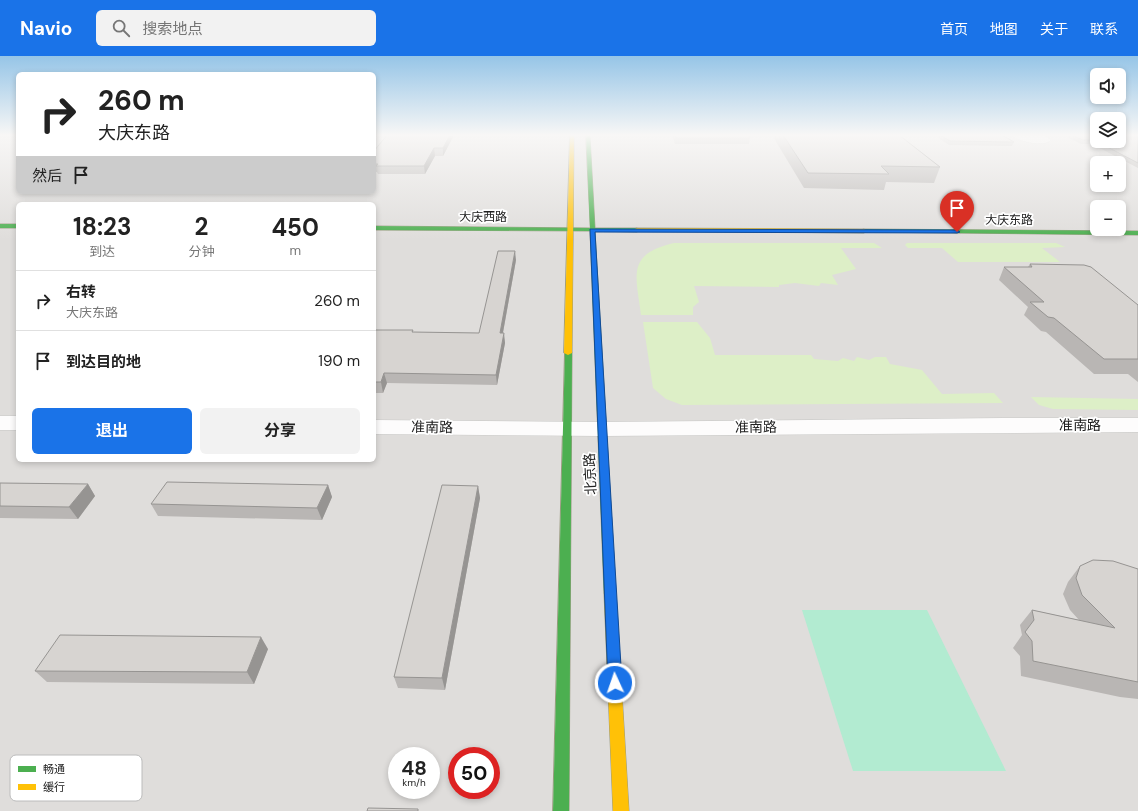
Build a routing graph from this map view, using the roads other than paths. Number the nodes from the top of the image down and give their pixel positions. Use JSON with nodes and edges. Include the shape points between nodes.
{"nodes":[{"id":1,"x":571,"y":170,"type":"edge"},
{"id":2,"x":590,"y":170,"type":"edge"},
{"id":3,"x":0,"y":226,"type":"edge"},
{"id":4,"x":16,"y":226,"type":"edge"},
{"id":5,"x":376,"y":228,"type":"edge"},
{"id":6,"x":570,"y":230,"type":"junction"},
{"id":7,"x":592,"y":230,"type":"junction"},
{"id":8,"x":1138,"y":232,"type":"edge"},
{"id":9,"x":0,"y":423,"type":"edge"},
{"id":10,"x":16,"y":424,"type":"edge"},
{"id":11,"x":1138,"y":425,"type":"edge"},
{"id":12,"x":376,"y":427,"type":"edge"},
{"id":13,"x":567,"y":429,"type":"junction"},
{"id":14,"x":602,"y":429,"type":"junction"},
{"id":15,"x":561,"y":811,"type":"edge"},
{"id":16,"x":621,"y":811,"type":"edge"}],
"edges":[{"from":1,"to":6,"type":"main road","name":"北京路"},
{"from":2,"to":7,"type":"main road","name":"北京路"},
{"from":3,"to":4,"type":"main road"},
{"from":5,"to":6,"type":"main road","name":"大庆西路"},
{"from":6,"to":7,"type":"main road","name":"大庆西路"},
{"from":6,"to":13,"type":"main road","name":"北京路"},
{"from":7,"to":8,"type":"main road","name":"大庆东路"},
{"from":7,"to":14,"type":"main road","name":"北京路"},
{"from":9,"to":10,"type":"street"},
{"from":11,"to":14,"type":"street","name":"准南路"},
{"from":12,"to":13,"type":"street","name":"准南路"},
{"from":13,"to":14,"type":"street","name":"准南路"},
{"from":13,"to":15,"type":"main road","name":"北京路"},
{"from":14,"to":16,"type":"main road","name":"北京路"}]}
